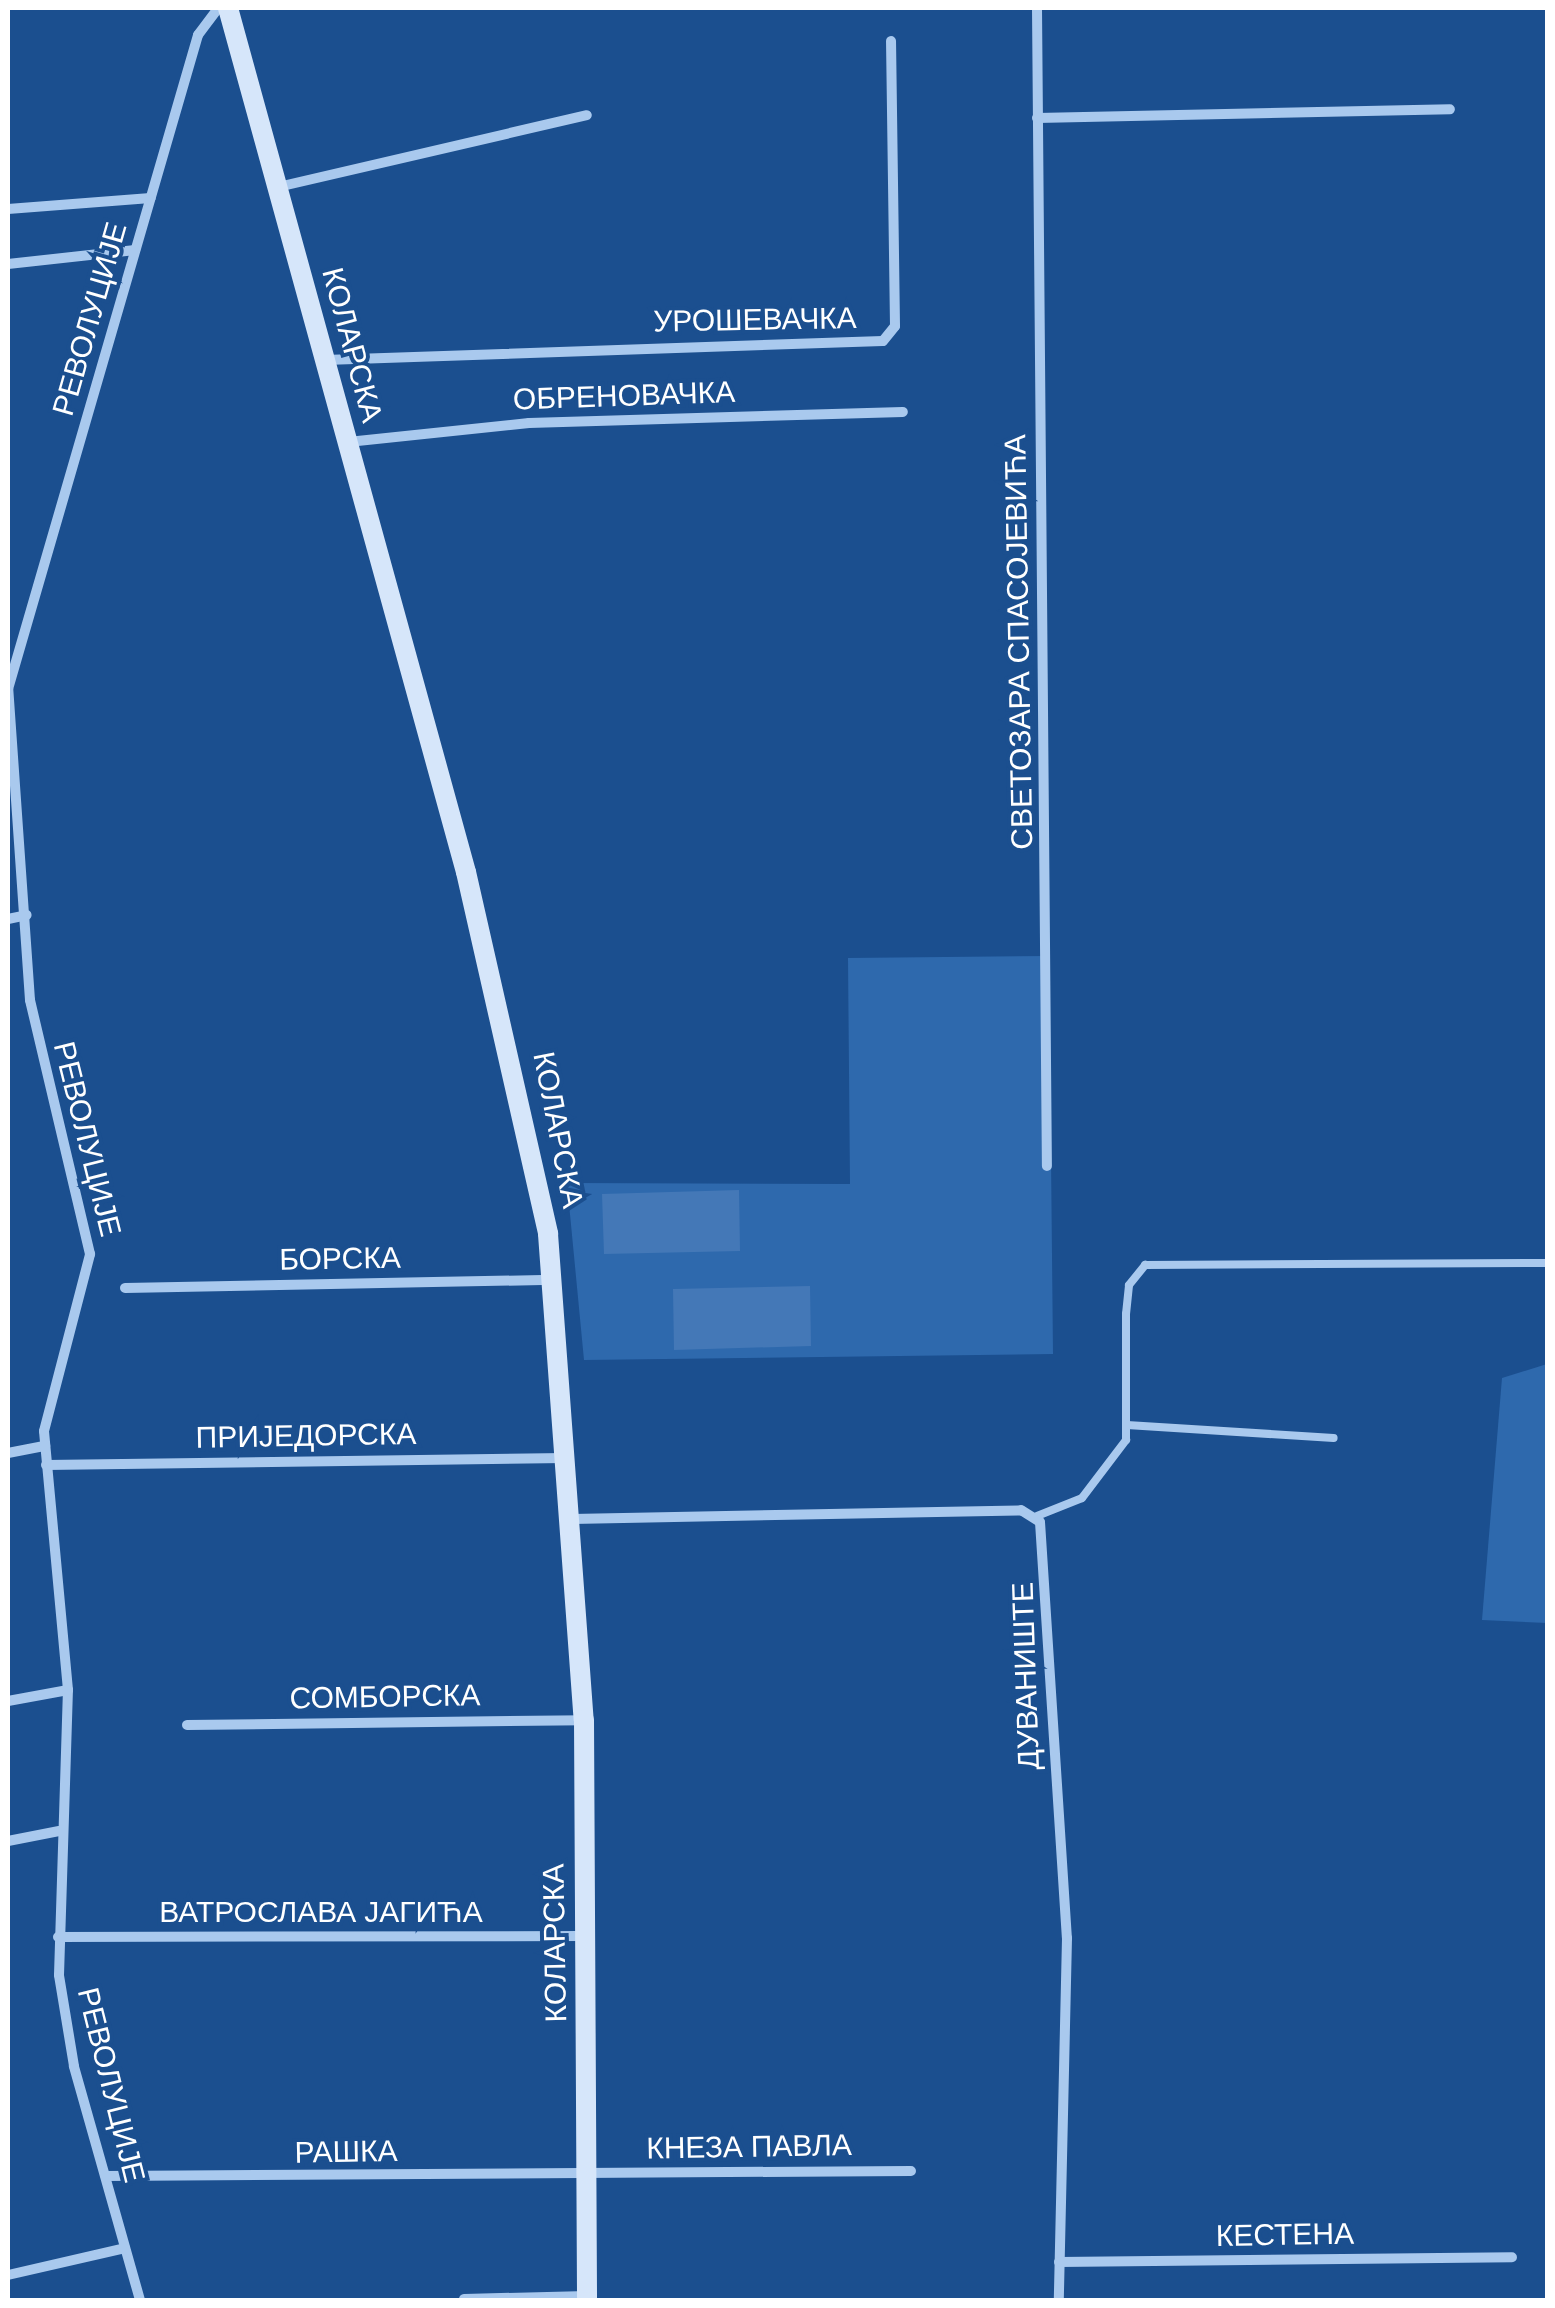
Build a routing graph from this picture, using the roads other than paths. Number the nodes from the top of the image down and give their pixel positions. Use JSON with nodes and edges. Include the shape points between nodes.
{"nodes":[{"id":1,"x":218,"y":8,"type":"edge"},
{"id":2,"x":228,"y":8,"type":"edge"},
{"id":3,"x":1037,"y":8,"type":"edge"},
{"id":4,"x":891,"y":41,"type":"dead end"},
{"id":5,"x":1450,"y":108,"type":"dead end"},
{"id":6,"x":587,"y":115,"type":"dead end"},
{"id":7,"x":1038,"y":118,"type":"junction"},
{"id":8,"x":278,"y":187,"type":"junction"},
{"id":9,"x":151,"y":198,"type":"junction"},
{"id":10,"x":8,"y":208,"type":"edge"},
{"id":11,"x":136,"y":250,"type":"junction"},
{"id":12,"x":8,"y":264,"type":"edge"},
{"id":13,"x":325,"y":360,"type":"junction"},
{"id":14,"x":903,"y":412,"type":"dead end"},
{"id":15,"x":348,"y":442,"type":"junction"},
{"id":16,"x":11,"y":651,"type":"edge"},
{"id":17,"x":10,"y":792,"type":"edge"},
{"id":18,"x":27,"y":915,"type":"junction"},
{"id":19,"x":8,"y":919,"type":"edge"},
{"id":20,"x":1046,"y":1166,"type":"dead end"},
{"id":21,"x":1548,"y":1263,"type":"edge"},
{"id":22,"x":555,"y":1280,"type":"junction"},
{"id":23,"x":125,"y":1288,"type":"dead end"},
{"id":24,"x":1127,"y":1426,"type":"junction"},
{"id":25,"x":1334,"y":1438,"type":"dead end"},
{"id":26,"x":44,"y":1446,"type":"junction"},
{"id":27,"x":8,"y":1453,"type":"edge"},
{"id":28,"x":568,"y":1458,"type":"junction"},
{"id":29,"x":46,"y":1465,"type":"junction"},
{"id":30,"x":1037,"y":1516,"type":"junction"},
{"id":31,"x":572,"y":1519,"type":"junction"},
{"id":32,"x":68,"y":1690,"type":"junction"},
{"id":33,"x":8,"y":1701,"type":"edge"},
{"id":34,"x":584,"y":1720,"type":"junction"},
{"id":35,"x":187,"y":1725,"type":"dead end"},
{"id":36,"x":59,"y":1831,"type":"junction"},
{"id":37,"x":8,"y":1841,"type":"edge"},
{"id":38,"x":58,"y":1936,"type":"junction"},
{"id":39,"x":584,"y":1936,"type":"junction"},
{"id":40,"x":911,"y":2171,"type":"dead end"},
{"id":41,"x":587,"y":2174,"type":"junction"},
{"id":42,"x":106,"y":2176,"type":"junction"},
{"id":43,"x":125,"y":2248,"type":"junction"},
{"id":44,"x":1512,"y":2258,"type":"dead end"},
{"id":45,"x":1060,"y":2262,"type":"junction"},
{"id":46,"x":8,"y":2275,"type":"edge"},
{"id":47,"x":586,"y":2298,"type":"edge"},
{"id":48,"x":464,"y":2299,"type":"edge"},
{"id":49,"x":140,"y":2300,"type":"edge"},
{"id":50,"x":1058,"y":2300,"type":"edge"}],
"edges":[{"from":1,"to":9,"type":"street","name":"РЕВОЛУЦИЈЕ","via":[[198,35]]},
{"from":2,"to":8,"type":"main road","name":"КОЛАРСКА"},
{"from":3,"to":7,"type":"street","name":"СВЕТОЗАРА СПАСОЈЕВИЋА"},
{"from":4,"to":13,"type":"street","name":"УРОШЕВАЧКА","via":[[895,326],[882,341]]},
{"from":5,"to":7,"type":"street"},
{"from":6,"to":8,"type":"street"},
{"from":7,"to":20,"type":"street","name":"СВЕТОЗАРА СПАСОЈЕВИЋА"},
{"from":8,"to":13,"type":"main road","name":"КОЛАРСКА"},
{"from":9,"to":10,"type":"street"},
{"from":9,"to":11,"type":"street","name":"РЕВОЛУЦИЈЕ"},
{"from":11,"to":12,"type":"street"},
{"from":11,"to":16,"type":"street","name":"РЕВОЛУЦИЈЕ"},
{"from":13,"to":15,"type":"main road","name":"КОЛАРСКА"},
{"from":14,"to":15,"type":"street","name":"ОБРЕНОВАЧКА","via":[[529,423]]},
{"from":15,"to":22,"type":"main road","name":"КОЛАРСКА","via":[[515,1063]]},
{"from":16,"to":17,"type":"street","name":"РЕВОЛУЦИЈЕ"},
{"from":17,"to":18,"type":"street","name":"РЕВОЛУЦИЈЕ"},
{"from":18,"to":19,"type":"street"},
{"from":18,"to":26,"type":"street","name":"РЕВОЛУЦИЈЕ","via":[[36,1041],[90,1254]]},
{"from":21,"to":24,"type":"lane","via":[[1145,1265],[1129,1285]]},
{"from":22,"to":23,"type":"street","name":"БОРСКА"},
{"from":22,"to":28,"type":"main road","name":"КОЛАРСКА"},
{"from":24,"to":25,"type":"lane"},
{"from":24,"to":30,"type":"lane","via":[[1119,1456],[1090,1490]]},
{"from":26,"to":27,"type":"street"},
{"from":26,"to":29,"type":"street","name":"РЕВОЛУЦИЈЕ"},
{"from":28,"to":29,"type":"street","name":"ПРИЈЕДОРСКА"},
{"from":28,"to":31,"type":"main road","name":"КОЛАРСКА"},
{"from":29,"to":32,"type":"street","name":"РЕВОЛУЦИЈЕ"},
{"from":30,"to":31,"type":"street"},
{"from":30,"to":45,"type":"street","name":"ДУВАНИШТЕ","via":[[1067,1938]]},
{"from":31,"to":34,"type":"main road","name":"КОЛАРСКА"},
{"from":32,"to":33,"type":"street"},
{"from":32,"to":36,"type":"street","name":"РЕВОЛУЦИЈЕ"},
{"from":34,"to":35,"type":"street","name":"СОМБОРСКА"},
{"from":34,"to":39,"type":"main road","name":"КОЛАРСКА"},
{"from":36,"to":37,"type":"street"},
{"from":36,"to":38,"type":"street","name":"РЕВОЛУЦИЈЕ"},
{"from":38,"to":39,"type":"street","name":"ВАТРОСЛАВА ЈАГИЋА"},
{"from":38,"to":42,"type":"street","name":"РЕВОЛУЦИЈЕ","via":[[74,2066]]},
{"from":39,"to":41,"type":"main road","name":"КОЛАРСКА"},
{"from":40,"to":41,"type":"street","name":"КНЕЗА ПАВЛА"},
{"from":41,"to":42,"type":"street","name":"РАШКА"},
{"from":41,"to":47,"type":"main road","name":"КОЛАРСКА"},
{"from":42,"to":43,"type":"street","name":"РЕВОЛУЦИЈЕ"},
{"from":43,"to":46,"type":"street"},
{"from":43,"to":49,"type":"street","name":"РЕВОЛУЦИЈЕ"},
{"from":44,"to":45,"type":"street","name":"КЕСТЕНА"},
{"from":45,"to":50,"type":"street","name":"ДУВАНИШТЕ"},
{"from":47,"to":48,"type":"street"}]}
